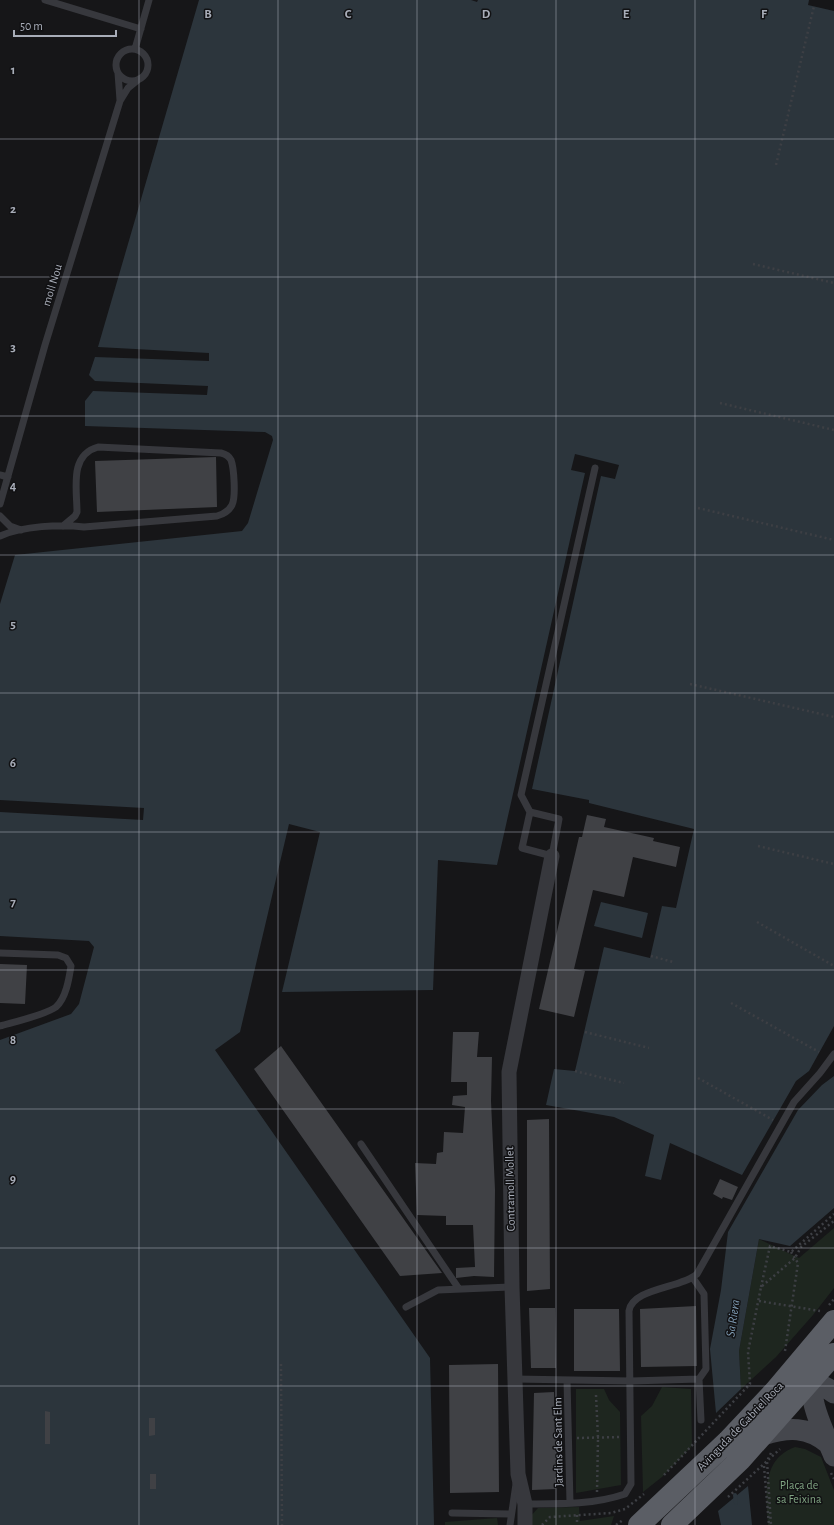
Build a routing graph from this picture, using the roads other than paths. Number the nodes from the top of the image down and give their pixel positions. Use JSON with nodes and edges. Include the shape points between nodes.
{"nodes":[{"id":1,"x":45,"y":0,"type":"edge"},
{"id":2,"x":149,"y":0,"type":"edge"},
{"id":3,"x":141,"y":29,"type":"junction"},
{"id":4,"x":135,"y":49,"type":"junction"},
{"id":5,"x":117,"y":70,"type":"junction"},
{"id":6,"x":139,"y":79,"type":"junction"},
{"id":7,"x":120,"y":101,"type":"junction"},
{"id":8,"x":595,"y":468,"type":"dead end"},
{"id":9,"x":0,"y":474,"type":"edge"},
{"id":10,"x":8,"y":477,"type":"junction"},
{"id":11,"x":0,"y":504,"type":"edge"},
{"id":12,"x":0,"y":516,"type":"edge"},
{"id":13,"x":63,"y":526,"type":"junction"},
{"id":14,"x":21,"y":530,"type":"junction"},
{"id":15,"x":0,"y":536,"type":"edge"},
{"id":16,"x":530,"y":812,"type":"junction"},
{"id":17,"x":552,"y":856,"type":"junction"},
{"id":18,"x":0,"y":953,"type":"edge"},
{"id":19,"x":0,"y":1026,"type":"edge"},
{"id":20,"x":834,"y":1054,"type":"edge"},
{"id":21,"x":362,"y":1144,"type":"dead end"},
{"id":22,"x":693,"y":1278,"type":"junction"},
{"id":23,"x":512,"y":1287,"type":"junction"},
{"id":24,"x":459,"y":1288,"type":"junction"},
{"id":25,"x":406,"y":1307,"type":"dead end"},
{"id":26,"x":828,"y":1331,"type":"edge"},
{"id":27,"x":515,"y":1379,"type":"junction"},
{"id":28,"x":699,"y":1379,"type":"junction"},
{"id":29,"x":567,"y":1380,"type":"junction"},
{"id":30,"x":631,"y":1381,"type":"junction"},
{"id":31,"x":810,"y":1382,"type":"junction"},
{"id":32,"x":775,"y":1391,"type":"junction"},
{"id":33,"x":834,"y":1393,"type":"edge"},
{"id":34,"x":701,"y":1420,"type":"dead end"},
{"id":35,"x":763,"y":1436,"type":"junction"},
{"id":36,"x":831,"y":1456,"type":"edge"},
{"id":37,"x":518,"y":1474,"type":"junction"},
{"id":38,"x":570,"y":1503,"type":"junction"},
{"id":39,"x":525,"y":1504,"type":"junction"},
{"id":40,"x":452,"y":1514,"type":"dead end"},
{"id":41,"x":510,"y":1514,"type":"junction"},
{"id":42,"x":510,"y":1525,"type":"edge"},
{"id":43,"x":525,"y":1525,"type":"edge"},
{"id":44,"x":639,"y":1525,"type":"edge"},
{"id":45,"x":672,"y":1525,"type":"edge"}],
"edges":[{"from":1,"to":3,"type":"lane"},
{"from":2,"to":3,"type":"lane"},
{"from":3,"to":4,"type":"lane"},
{"from":4,"to":5,"type":"lane","via":[[127,50],[119,56]]},
{"from":4,"to":6,"type":"lane","via":[[143,52],[148,62],[146,72]]},
{"from":5,"to":6,"type":"lane","via":[[124,78],[134,81]]},
{"from":5,"to":7,"type":"lane","via":[[120,78]]},
{"from":6,"to":7,"type":"lane","name":"moll Nou","via":[[128,88]]},
{"from":7,"to":10,"type":"lane","name":"moll Nou","via":[[45,345]]},
{"from":8,"to":16,"type":"lane","via":[[521,795]]},
{"from":9,"to":10,"type":"lane"},
{"from":10,"to":11,"type":"lane","name":"moll Nou"},
{"from":12,"to":14,"type":"lane","via":[[10,526]]},
{"from":13,"to":13,"type":"lane","via":[[84,527],[224,514],[234,499],[231,461],[221,453],[98,447],[92,449],[82,456],[77,469],[76,516]]},
{"from":13,"to":14,"type":"lane"},
{"from":14,"to":15,"type":"lane"},
{"from":16,"to":17,"type":"lane","name":"Contramoll Mollet","via":[[559,819]]},
{"from":16,"to":17,"type":"lane","via":[[522,848]]},
{"from":17,"to":23,"type":"street","name":"Contramoll Mollet","via":[[509,1072]]},
{"from":18,"to":19,"type":"lane","via":[[58,954],[66,958],[71,966],[65,991],[56,1006]]},
{"from":20,"to":22,"type":"lane","via":[[794,1102]]},
{"from":21,"to":24,"type":"lane"},
{"from":22,"to":28,"type":"lane","via":[[704,1294],[706,1369]]},
{"from":22,"to":30,"type":"lane","via":[[640,1297],[631,1305]]},
{"from":23,"to":24,"type":"lane"},
{"from":23,"to":27,"type":"street","name":"Contramoll Mollet"},
{"from":24,"to":25,"type":"lane","via":[[438,1290]]},
{"from":26,"to":31,"type":"highway","name":"Avinguda de Gabriel Roca"},
{"from":26,"to":32,"type":"highway","name":"Avinguda de Gabriel Roca"},
{"from":27,"to":29,"type":"lane","name":"Jardins de Sant Elm"},
{"from":27,"to":37,"type":"street","name":"Contramoll Mollet"},
{"from":28,"to":30,"type":"lane","name":"Jardins de Sant Elm"},
{"from":28,"to":34,"type":"lane"},
{"from":29,"to":30,"type":"lane","name":"Jardins de Sant Elm"},
{"from":29,"to":38,"type":"lane","name":"Jardins de Sant Elm"},
{"from":30,"to":38,"type":"lane","name":"Jardins de Sant Elm","via":[[631,1484],[625,1494],[610,1499]]},
{"from":31,"to":32,"type":"main road","via":[[800,1382]]},
{"from":31,"to":33,"type":"main road"},
{"from":31,"to":35,"type":"highway","name":"Avinguda de Gabriel Roca"},
{"from":31,"to":36,"type":"main road","via":[[814,1407]]},
{"from":32,"to":44,"type":"highway","name":"Avinguda de Gabriel Roca","via":[[707,1462]]},
{"from":35,"to":36,"type":"main road","via":[[786,1429],[801,1429],[816,1435]]},
{"from":35,"to":45,"type":"highway","name":"Avinguda de Gabriel Roca"},
{"from":37,"to":39,"type":"street","name":"Contramoll Mollet"},
{"from":37,"to":41,"type":"lane"},
{"from":38,"to":39,"type":"lane","name":"Jardins de Sant Elm"},
{"from":39,"to":43,"type":"street","name":"Contramoll Mollet"},
{"from":40,"to":41,"type":"lane"},
{"from":41,"to":42,"type":"lane"}]}
